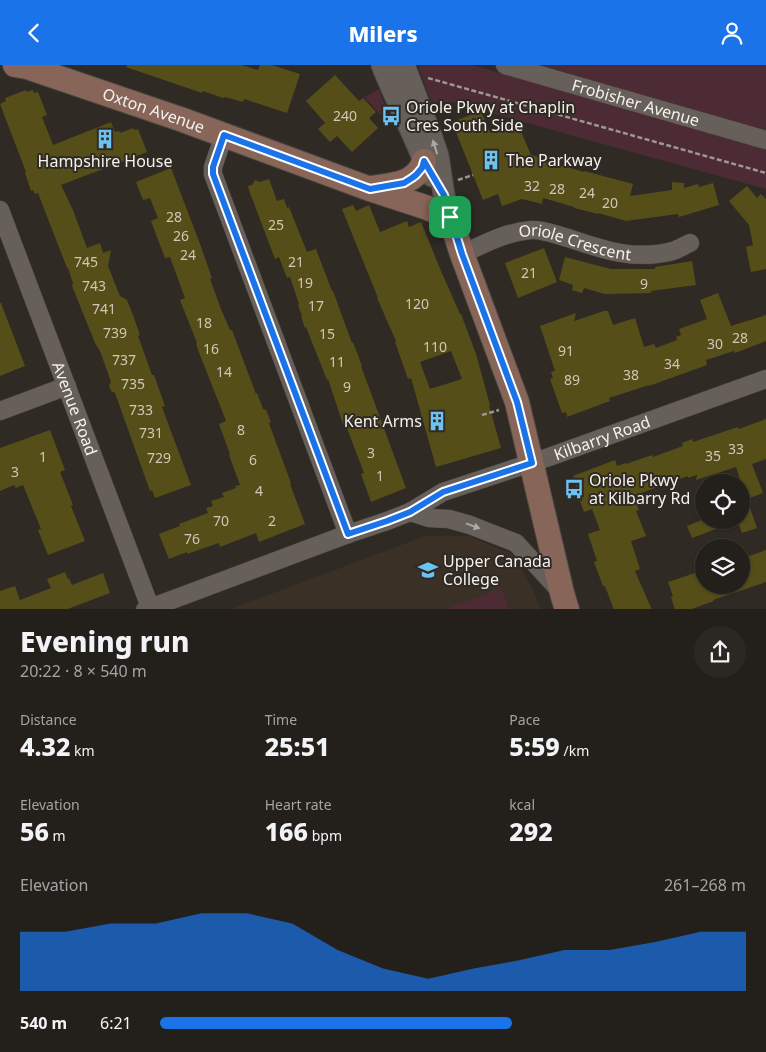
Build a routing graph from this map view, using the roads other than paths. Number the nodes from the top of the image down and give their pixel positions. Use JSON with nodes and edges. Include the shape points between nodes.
{"nodes":[{"id":1,"x":382,"y":65,"type":"edge"},
{"id":2,"x":505,"y":65,"type":"edge"},
{"id":3,"x":22,"y":66,"type":"edge"},
{"id":4,"x":412,"y":70,"type":"edge"},
{"id":5,"x":224,"y":135,"type":"junction"},
{"id":6,"x":766,"y":139,"type":"edge"},
{"id":7,"x":424,"y":161,"type":"junction"},
{"id":8,"x":370,"y":189,"type":"junction"},
{"id":9,"x":447,"y":206,"type":"junction"},
{"id":10,"x":0,"y":210,"type":"edge"},
{"id":11,"x":690,"y":243,"type":"dead end"},
{"id":12,"x":462,"y":254,"type":"junction"},
{"id":13,"x":766,"y":379,"type":"edge"},
{"id":14,"x":67,"y":386,"type":"junction"},
{"id":15,"x":0,"y":411,"type":"edge"},
{"id":16,"x":532,"y":463,"type":"junction"},
{"id":17,"x":410,"y":512,"type":"junction"},
{"id":18,"x":348,"y":534,"type":"junction"},
{"id":19,"x":564,"y":601,"type":"edge"},
{"id":20,"x":148,"y":608,"type":"edge"}],
"edges":[{"from":1,"to":7,"type":"street"},
{"from":2,"to":6,"type":"street","name":"Frobisher Avenue"},
{"from":3,"to":5,"type":"main road","name":"Oxton Avenue"},
{"from":9,"to":4,"type":"street","one_way":true,"via":[[438,156]]},
{"from":5,"to":8,"type":"main road","name":"Oxton Avenue"},
{"from":5,"to":18,"type":"street","via":[[213,174]]},
{"from":7,"to":8,"type":"main road","via":[[416,175],[404,183]]},
{"from":7,"to":9,"type":"street"},
{"from":8,"to":9,"type":"main road","name":"Oxton Avenue","via":[[425,207]]},
{"from":9,"to":12,"type":"main road"},
{"from":10,"to":14,"type":"street","name":"Avenue Road"},
{"from":11,"to":12,"type":"street","name":"Oriole Crescent","via":[[674,251],[634,255],[532,230],[500,236]]},
{"from":12,"to":16,"type":"main road","via":[[517,402]]},
{"from":13,"to":16,"type":"street","name":"Kilbarry Road"},
{"from":14,"to":15,"type":"street"},
{"from":14,"to":20,"type":"street","name":"Avenue Road"},
{"from":16,"to":17,"type":"street","name":"Kilbarry Road","via":[[443,492]]},
{"from":16,"to":19,"type":"main road"},
{"from":17,"to":18,"type":"street","name":"Kilbarry Road"},
{"from":17,"to":19,"type":"street","one_way":true,"via":[[470,525],[516,543]]},
{"from":18,"to":20,"type":"street","name":"Kilbarry Road"}]}
